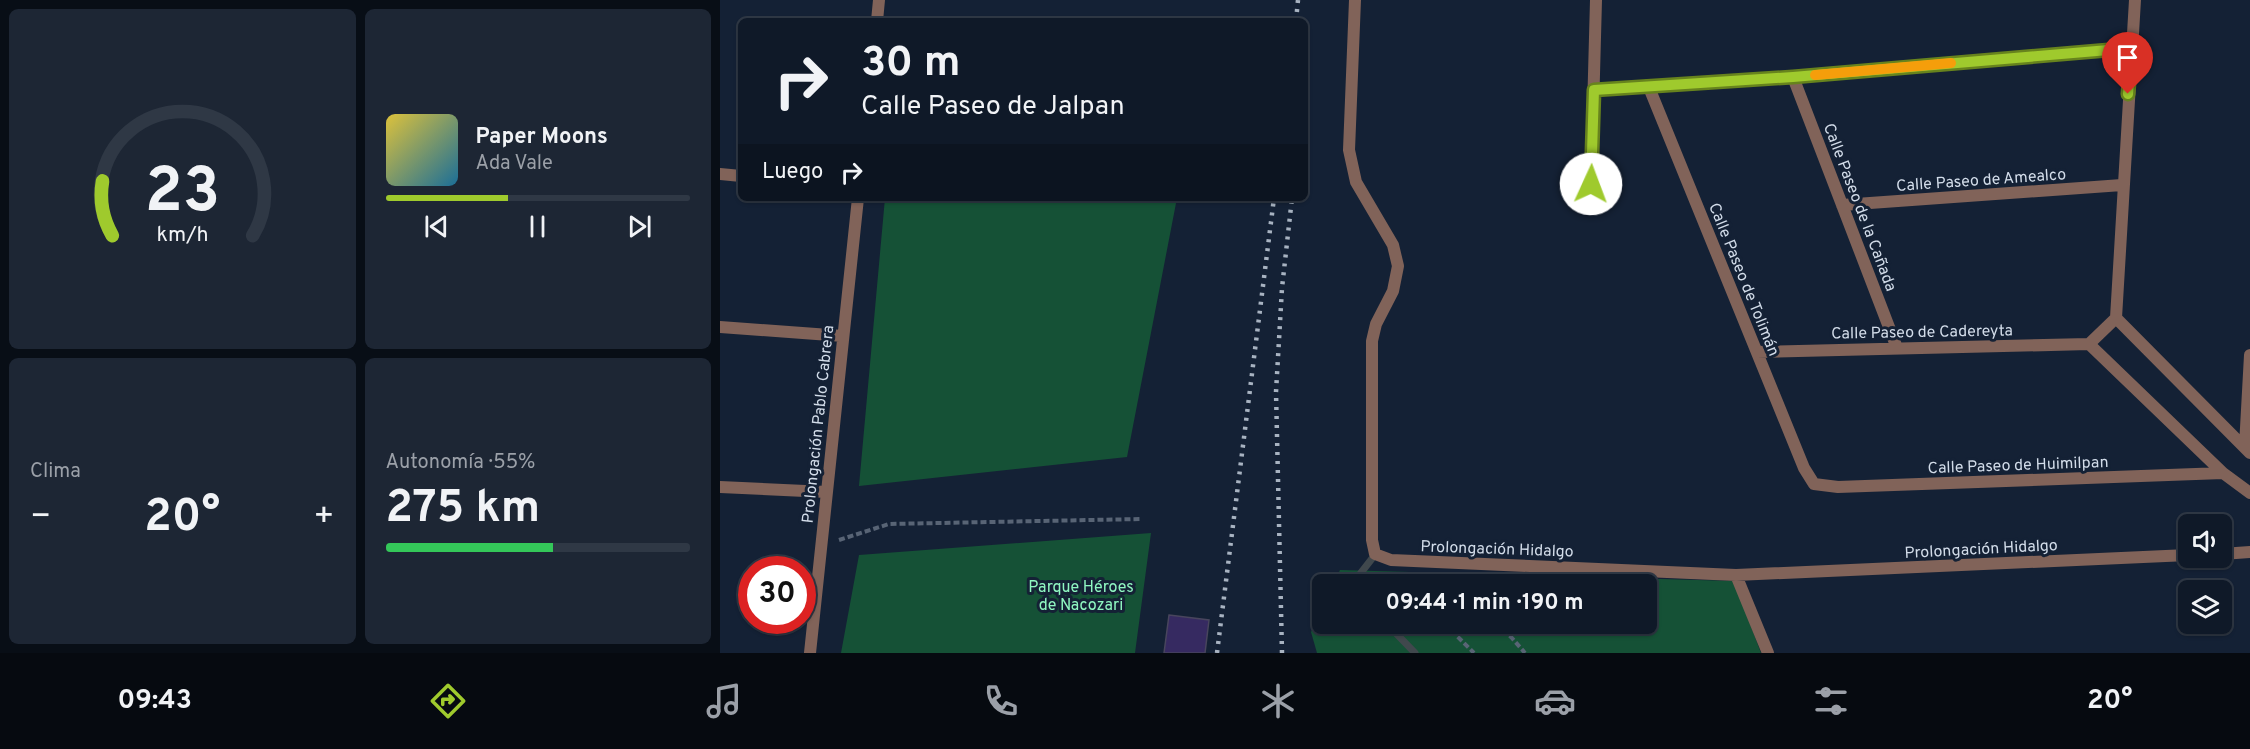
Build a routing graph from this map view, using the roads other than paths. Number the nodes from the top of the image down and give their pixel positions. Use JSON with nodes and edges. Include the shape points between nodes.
{"nodes":[{"id":1,"x":879,"y":0,"type":"edge"},
{"id":2,"x":1355,"y":0,"type":"edge"},
{"id":3,"x":1596,"y":0,"type":"edge"},
{"id":4,"x":2135,"y":0,"type":"edge"},
{"id":5,"x":877,"y":18,"type":"edge"},
{"id":6,"x":2132,"y":48,"type":"junction"},
{"id":7,"x":1793,"y":77,"type":"junction"},
{"id":8,"x":1648,"y":85,"type":"junction"},
{"id":9,"x":1594,"y":90,"type":"junction"},
{"id":10,"x":720,"y":174,"type":"edge"},
{"id":11,"x":738,"y":176,"type":"edge"},
{"id":12,"x":1591,"y":184,"type":"dead end"},
{"id":13,"x":2122,"y":185,"type":"junction"},
{"id":14,"x":858,"y":201,"type":"edge"},
{"id":15,"x":1842,"y":205,"type":"junction"},
{"id":16,"x":2116,"y":318,"type":"junction"},
{"id":17,"x":720,"y":327,"type":"edge"},
{"id":18,"x":843,"y":336,"type":"junction"},
{"id":19,"x":2089,"y":344,"type":"junction"},
{"id":20,"x":1898,"y":348,"type":"junction"},
{"id":21,"x":1757,"y":352,"type":"junction"},
{"id":22,"x":2250,"y":354,"type":"edge"},
{"id":23,"x":2247,"y":449,"type":"edge"},
{"id":24,"x":2223,"y":472,"type":"junction"},
{"id":25,"x":1815,"y":484,"type":"joint"},
{"id":26,"x":720,"y":487,"type":"edge"},
{"id":27,"x":827,"y":492,"type":"junction"},
{"id":28,"x":2250,"y":493,"type":"edge"},
{"id":29,"x":2250,"y":552,"type":"edge"},
{"id":30,"x":2232,"y":553,"type":"edge"},
{"id":31,"x":2178,"y":555,"type":"edge"},
{"id":32,"x":1736,"y":575,"type":"junction"},
{"id":33,"x":810,"y":653,"type":"edge"},
{"id":34,"x":1768,"y":653,"type":"edge"}],
"edges":[{"from":1,"to":5,"type":"street"},
{"from":2,"to":32,"type":"street","name":"Prolongación Hidalgo","via":[[1349,150],[1356,183],[1392,244],[1398,266],[1393,291],[1372,341],[1375,554],[1392,560]]},
{"from":3,"to":9,"type":"street"},
{"from":4,"to":6,"type":"street"},
{"from":6,"to":7,"type":"street"},
{"from":6,"to":13,"type":"street"},
{"from":7,"to":8,"type":"street"},
{"from":7,"to":15,"type":"street","name":"Calle Paseo de la Cañada"},
{"from":8,"to":9,"type":"street"},
{"from":8,"to":21,"type":"street","name":"Calle Paseo de Tolimán"},
{"from":9,"to":12,"type":"street"},
{"from":10,"to":11,"type":"street"},
{"from":13,"to":15,"type":"street","name":"Calle Paseo de Amealco"},
{"from":13,"to":16,"type":"street"},
{"from":14,"to":18,"type":"street","name":"Prolongación Pablo Cabrera"},
{"from":15,"to":20,"type":"street","name":"Calle Paseo de la Cañada"},
{"from":16,"to":19,"type":"street"},
{"from":16,"to":23,"type":"street"},
{"from":17,"to":18,"type":"street"},
{"from":18,"to":27,"type":"street","name":"Prolongación Pablo Cabrera"},
{"from":19,"to":20,"type":"street","name":"Calle Paseo de Cadereyta"},
{"from":19,"to":24,"type":"street"},
{"from":20,"to":21,"type":"street","name":"Calle Paseo de Cadereyta"},
{"from":21,"to":25,"type":"street","name":"Calle Paseo de Tolimán","via":[[1804,468]]},
{"from":22,"to":23,"type":"street"},
{"from":24,"to":25,"type":"street","name":"Calle Paseo de Huimilpan","via":[[1838,487]]},
{"from":24,"to":28,"type":"street"},
{"from":26,"to":27,"type":"street"},
{"from":27,"to":33,"type":"street","name":"Prolongación Pablo Cabrera"},
{"from":29,"to":30,"type":"street"},
{"from":31,"to":32,"type":"street","name":"Prolongación Hidalgo"},
{"from":32,"to":34,"type":"street"}]}
